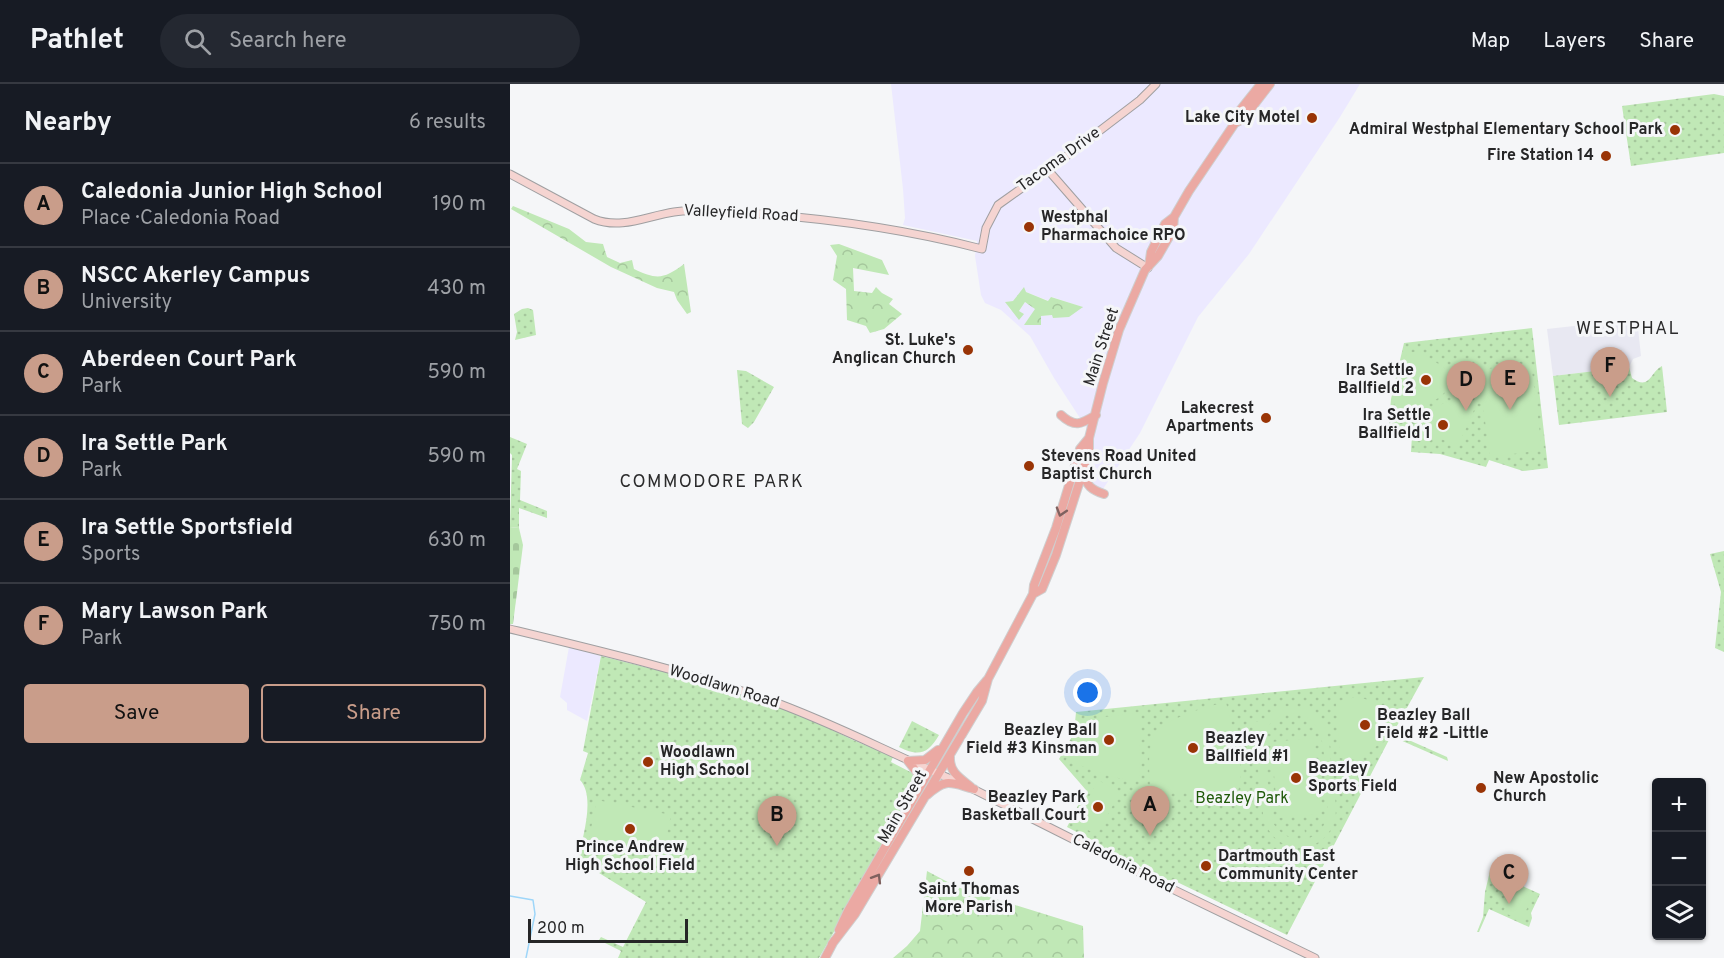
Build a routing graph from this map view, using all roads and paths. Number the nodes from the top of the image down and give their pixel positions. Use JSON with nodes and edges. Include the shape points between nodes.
{"nodes":[{"id":1,"x":1156,"y":84,"type":"edge"},
{"id":2,"x":1261,"y":84,"type":"edge"},
{"id":3,"x":1270,"y":84,"type":"edge"},
{"id":4,"x":1235,"y":123,"type":"junction"},
{"id":5,"x":1048,"y":170,"type":"junction"},
{"id":6,"x":510,"y":174,"type":"edge"},
{"id":7,"x":982,"y":249,"type":"joint"},
{"id":8,"x":1148,"y":268,"type":"junction"},
{"id":9,"x":1061,"y":415,"type":"dead end"},
{"id":10,"x":1096,"y":415,"type":"junction"},
{"id":11,"x":1089,"y":438,"type":"junction"},
{"id":12,"x":1083,"y":471,"type":"junction"},
{"id":13,"x":1104,"y":494,"type":"dead end"},
{"id":14,"x":1033,"y":594,"type":"junction"},
{"id":15,"x":510,"y":629,"type":"edge"},
{"id":16,"x":988,"y":679,"type":"junction"},
{"id":17,"x":944,"y":746,"type":"junction"},
{"id":18,"x":950,"y":755,"type":"junction"},
{"id":19,"x":908,"y":761,"type":"junction"},
{"id":20,"x":934,"y":772,"type":"junction"},
{"id":21,"x":974,"y":789,"type":"junction"},
{"id":22,"x":918,"y":792,"type":"junction"},
{"id":23,"x":920,"y":802,"type":"junction"},
{"id":24,"x":832,"y":944,"type":"junction"},
{"id":25,"x":825,"y":958,"type":"edge"},
{"id":26,"x":1316,"y":958,"type":"edge"}],
"edges":[{"from":1,"to":5,"type":"street","name":"Tacoma Drive"},
{"from":2,"to":4,"type":"main road","name":"Main Street","via":[[1237,114]]},
{"from":3,"to":4,"type":"main road","name":"Main Street","via":[[1243,119]]},
{"from":4,"to":8,"type":"main road","name":"Main Street","via":[[1189,191],[1174,218],[1173,230]]},
{"from":5,"to":7,"type":"street","name":"Tacoma Drive","via":[[998,205],[987,225]]},
{"from":5,"to":8,"type":"street","via":[[1116,248]]},
{"from":6,"to":7,"type":"street","name":"Valleyfield Road","via":[[607,224],[678,211],[807,217],[871,225]]},
{"from":8,"to":10,"type":"main road","name":"Main Street","via":[[1119,330]]},
{"from":9,"to":10,"type":"main road","via":[[1079,424]]},
{"from":10,"to":11,"type":"main road","name":"Main Street"},
{"from":11,"to":12,"type":"main road","name":"Main Street"},
{"from":11,"to":14,"type":"main road","name":"Main Street","one_way":true,"via":[[1080,449]]},
{"from":12,"to":13,"type":"main road","via":[[1089,486]]},
{"from":12,"to":14,"type":"main road","name":"Main Street","via":[[1056,555],[1042,589]]},
{"from":14,"to":16,"type":"main road","name":"Main Street"},
{"from":15,"to":19,"type":"street","name":"Woodlawn Road","via":[[769,700]]},
{"from":16,"to":17,"type":"main road","name":"Main Street"},
{"from":16,"to":18,"type":"main road","name":"Main Street","via":[[982,701]]},
{"from":17,"to":19,"type":"main road","via":[[926,760]]},
{"from":17,"to":20,"type":"main road","name":"Main Street"},
{"from":18,"to":20,"type":"main road","name":"Main Street"},
{"from":18,"to":21,"type":"main road","via":[[953,771]]},
{"from":19,"to":20,"type":"street","name":"Woodlawn Road"},
{"from":19,"to":22,"type":"main road","via":[[919,776]]},
{"from":20,"to":21,"type":"street","name":"Caledonia Road"},
{"from":20,"to":22,"type":"main road","name":"Main Street"},
{"from":20,"to":23,"type":"main road","name":"Main Street"},
{"from":21,"to":23,"type":"main road","via":[[944,782]]},
{"from":21,"to":26,"type":"street","name":"Caledonia Road"},
{"from":22,"to":24,"type":"main road","name":"Main Street"},
{"from":24,"to":23,"type":"main road","name":"Main Street","one_way":true,"via":[[861,904]]},
{"from":24,"to":25,"type":"main road","name":"Main Street"}]}
